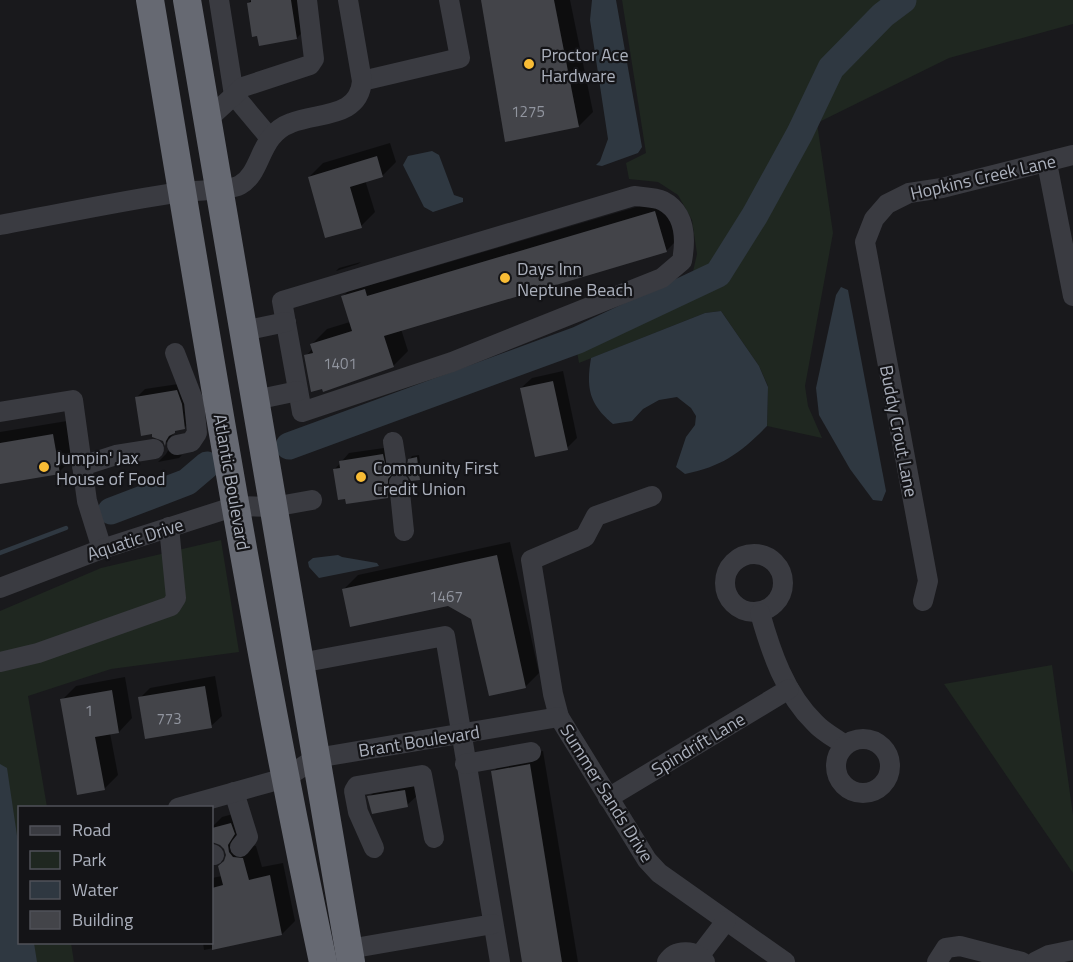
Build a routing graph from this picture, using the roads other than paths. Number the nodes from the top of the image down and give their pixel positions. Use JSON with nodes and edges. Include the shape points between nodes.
{"nodes":[{"id":1,"x":150,"y":0,"type":"edge"},
{"id":2,"x":187,"y":0,"type":"edge"},
{"id":3,"x":219,"y":0,"type":"edge"},
{"id":4,"x":307,"y":0,"type":"edge"},
{"id":5,"x":348,"y":0,"type":"edge"},
{"id":6,"x":449,"y":0,"type":"edge"},
{"id":7,"x":362,"y":81,"type":"junction"},
{"id":8,"x":234,"y":95,"type":"junction"},
{"id":9,"x":207,"y":120,"type":"junction"},
{"id":10,"x":269,"y":137,"type":"junction"},
{"id":11,"x":1073,"y":155,"type":"edge"},
{"id":12,"x":1047,"y":163,"type":"junction"},
{"id":13,"x":219,"y":189,"type":"junction"},
{"id":14,"x":182,"y":192,"type":"junction"},
{"id":15,"x":0,"y":225,"type":"edge"},
{"id":16,"x":867,"y":261,"type":"joint"},
{"id":17,"x":1073,"y":296,"type":"edge"},
{"id":18,"x":286,"y":322,"type":"junction"},
{"id":19,"x":243,"y":331,"type":"junction"},
{"id":20,"x":175,"y":353,"type":"dead end"},
{"id":21,"x":298,"y":391,"type":"junction"},
{"id":22,"x":255,"y":400,"type":"junction"},
{"id":23,"x":0,"y":412,"type":"edge"},
{"id":24,"x":177,"y":445,"type":"dead end"},
{"id":25,"x":154,"y":448,"type":"dead end"},
{"id":26,"x":82,"y":466,"type":"junction"},
{"id":27,"x":399,"y":483,"type":"dead end"},
{"id":28,"x":652,"y":496,"type":"dead end"},
{"id":29,"x":312,"y":500,"type":"dead end"},
{"id":30,"x":236,"y":506,"type":"junction"},
{"id":31,"x":273,"y":507,"type":"junction"},
{"id":32,"x":169,"y":527,"type":"junction"},
{"id":33,"x":404,"y":531,"type":"dead end"},
{"id":34,"x":102,"y":549,"type":"junction"},
{"id":35,"x":0,"y":588,"type":"edge"},
{"id":36,"x":923,"y":601,"type":"dead end"},
{"id":37,"x":760,"y":612,"type":"dead end"},
{"id":38,"x":0,"y":662,"type":"edge"},
{"id":39,"x":300,"y":663,"type":"junction"},
{"id":40,"x":789,"y":689,"type":"junction"},
{"id":41,"x":559,"y":717,"type":"junction"},
{"id":42,"x":460,"y":734,"type":"junction"},
{"id":43,"x":845,"y":745,"type":"dead end"},
{"id":44,"x":531,"y":752,"type":"dead end"},
{"id":45,"x":315,"y":758,"type":"junction"},
{"id":46,"x":465,"y":764,"type":"junction"},
{"id":47,"x":285,"y":778,"type":"junction"},
{"id":48,"x":234,"y":792,"type":"junction"},
{"id":49,"x":608,"y":798,"type":"junction"},
{"id":50,"x":186,"y":806,"type":"edge"},
{"id":51,"x":434,"y":838,"type":"dead end"},
{"id":52,"x":240,"y":848,"type":"dead end"},
{"id":53,"x":374,"y":848,"type":"dead end"},
{"id":54,"x":726,"y":921,"type":"junction"},
{"id":55,"x":493,"y":924,"type":"junction"},
{"id":56,"x":1073,"y":950,"type":"edge"},
{"id":57,"x":350,"y":956,"type":"edge"},
{"id":58,"x":703,"y":959,"type":"edge"},
{"id":59,"x":323,"y":962,"type":"edge"},
{"id":60,"x":500,"y":962,"type":"edge"},
{"id":61,"x":667,"y":962,"type":"edge"},
{"id":62,"x":785,"y":962,"type":"edge"},
{"id":63,"x":937,"y":962,"type":"edge"},
{"id":64,"x":1022,"y":962,"type":"edge"},
{"id":65,"x":1035,"y":962,"type":"edge"}],
"edges":[{"from":1,"to":14,"type":"highway","name":"Atlantic Boulevard"},
{"from":2,"to":9,"type":"highway","name":"Atlantic Boulevard"},
{"from":3,"to":8,"type":"street"},
{"from":4,"to":8,"type":"street","via":[[314,59],[310,65],[250,84]]},
{"from":5,"to":7,"type":"street"},
{"from":6,"to":7,"type":"street","via":[[460,58]]},
{"from":7,"to":10,"type":"street","via":[[361,93],[349,108],[289,123]]},
{"from":8,"to":9,"type":"street"},
{"from":8,"to":10,"type":"street"},
{"from":9,"to":13,"type":"highway","name":"Atlantic Boulevard"},
{"from":10,"to":13,"type":"street","via":[[249,177],[238,186]]},
{"from":11,"to":12,"type":"street","name":"Hopkins Creek Lane"},
{"from":12,"to":16,"type":"street","name":"Hopkins Creek Lane","via":[[909,193],[886,204],[874,219],[865,242]]},
{"from":12,"to":17,"type":"street"},
{"from":13,"to":14,"type":"street"},
{"from":13,"to":19,"type":"highway","name":"Atlantic Boulevard"},
{"from":14,"to":15,"type":"street"},
{"from":14,"to":30,"type":"highway","name":"Atlantic Boulevard"},
{"from":16,"to":36,"type":"street","name":"Buddy Crout Lane","via":[[928,581]]},
{"from":18,"to":19,"type":"street"},
{"from":18,"to":21,"type":"street"},
{"from":18,"to":21,"type":"street","via":[[282,301],[634,196],[662,200],[680,217],[685,243],[682,261],[662,278],[452,362],[302,412]]},
{"from":19,"to":22,"type":"highway","name":"Atlantic Boulevard"},
{"from":20,"to":24,"type":"street","via":[[194,402],[197,432],[191,442]]},
{"from":21,"to":22,"type":"street"},
{"from":22,"to":31,"type":"highway","name":"Atlantic Boulevard"},
{"from":23,"to":26,"type":"street","via":[[73,400]]},
{"from":25,"to":26,"type":"street"},
{"from":26,"to":34,"type":"street","via":[[87,501]]},
{"from":27,"to":33,"type":"street"},
{"from":28,"to":41,"type":"street","name":"Summer Sands Drive","via":[[596,516],[585,537],[531,560]]},
{"from":29,"to":31,"type":"street","name":"Aquatic Drive"},
{"from":30,"to":31,"type":"street","name":"Aquatic Drive"},
{"from":30,"to":32,"type":"street","name":"Aquatic Drive"},
{"from":30,"to":47,"type":"highway","name":"Atlantic Boulevard"},
{"from":31,"to":39,"type":"highway","name":"Atlantic Boulevard"},
{"from":32,"to":34,"type":"street","name":"Aquatic Drive"},
{"from":32,"to":38,"type":"street","via":[[176,597],[171,606],[38,653]]},
{"from":34,"to":35,"type":"street","name":"Aquatic Drive"},
{"from":37,"to":40,"type":"street","via":[[771,652]]},
{"from":39,"to":42,"type":"street","via":[[445,636]]},
{"from":39,"to":45,"type":"highway","name":"Atlantic Boulevard"},
{"from":40,"to":43,"type":"street","via":[[815,723]]},
{"from":40,"to":49,"type":"street","name":"Spindrift Lane"},
{"from":41,"to":42,"type":"street","name":"Brant Boulevard"},
{"from":41,"to":49,"type":"street","name":"Summer Sands Drive"},
{"from":42,"to":45,"type":"street","name":"Brant Boulevard"},
{"from":42,"to":46,"type":"street"},
{"from":44,"to":46,"type":"street"},
{"from":45,"to":47,"type":"street","name":"Brant Boulevard"},
{"from":45,"to":57,"type":"highway","name":"Atlantic Boulevard"},
{"from":46,"to":55,"type":"street"},
{"from":47,"to":48,"type":"street","name":"Brant Boulevard"},
{"from":47,"to":59,"type":"highway","name":"Atlantic Boulevard"},
{"from":48,"to":50,"type":"street","name":"Brant Boulevard"},
{"from":48,"to":52,"type":"street","via":[[248,837]]},
{"from":49,"to":54,"type":"street","name":"Summer Sands Drive","via":[[659,873]]},
{"from":51,"to":53,"type":"street","via":[[422,775],[357,786],[354,790],[358,812]]},
{"from":54,"to":58,"type":"street"},
{"from":54,"to":62,"type":"street","name":"Summer Sands Drive"},
{"from":55,"to":57,"type":"street"},
{"from":55,"to":60,"type":"street"},
{"from":56,"to":65,"type":"street"},
{"from":58,"to":61,"type":"street","via":[[684,951]]},
{"from":63,"to":64,"type":"street","via":[[946,948],[960,946]]}]}
